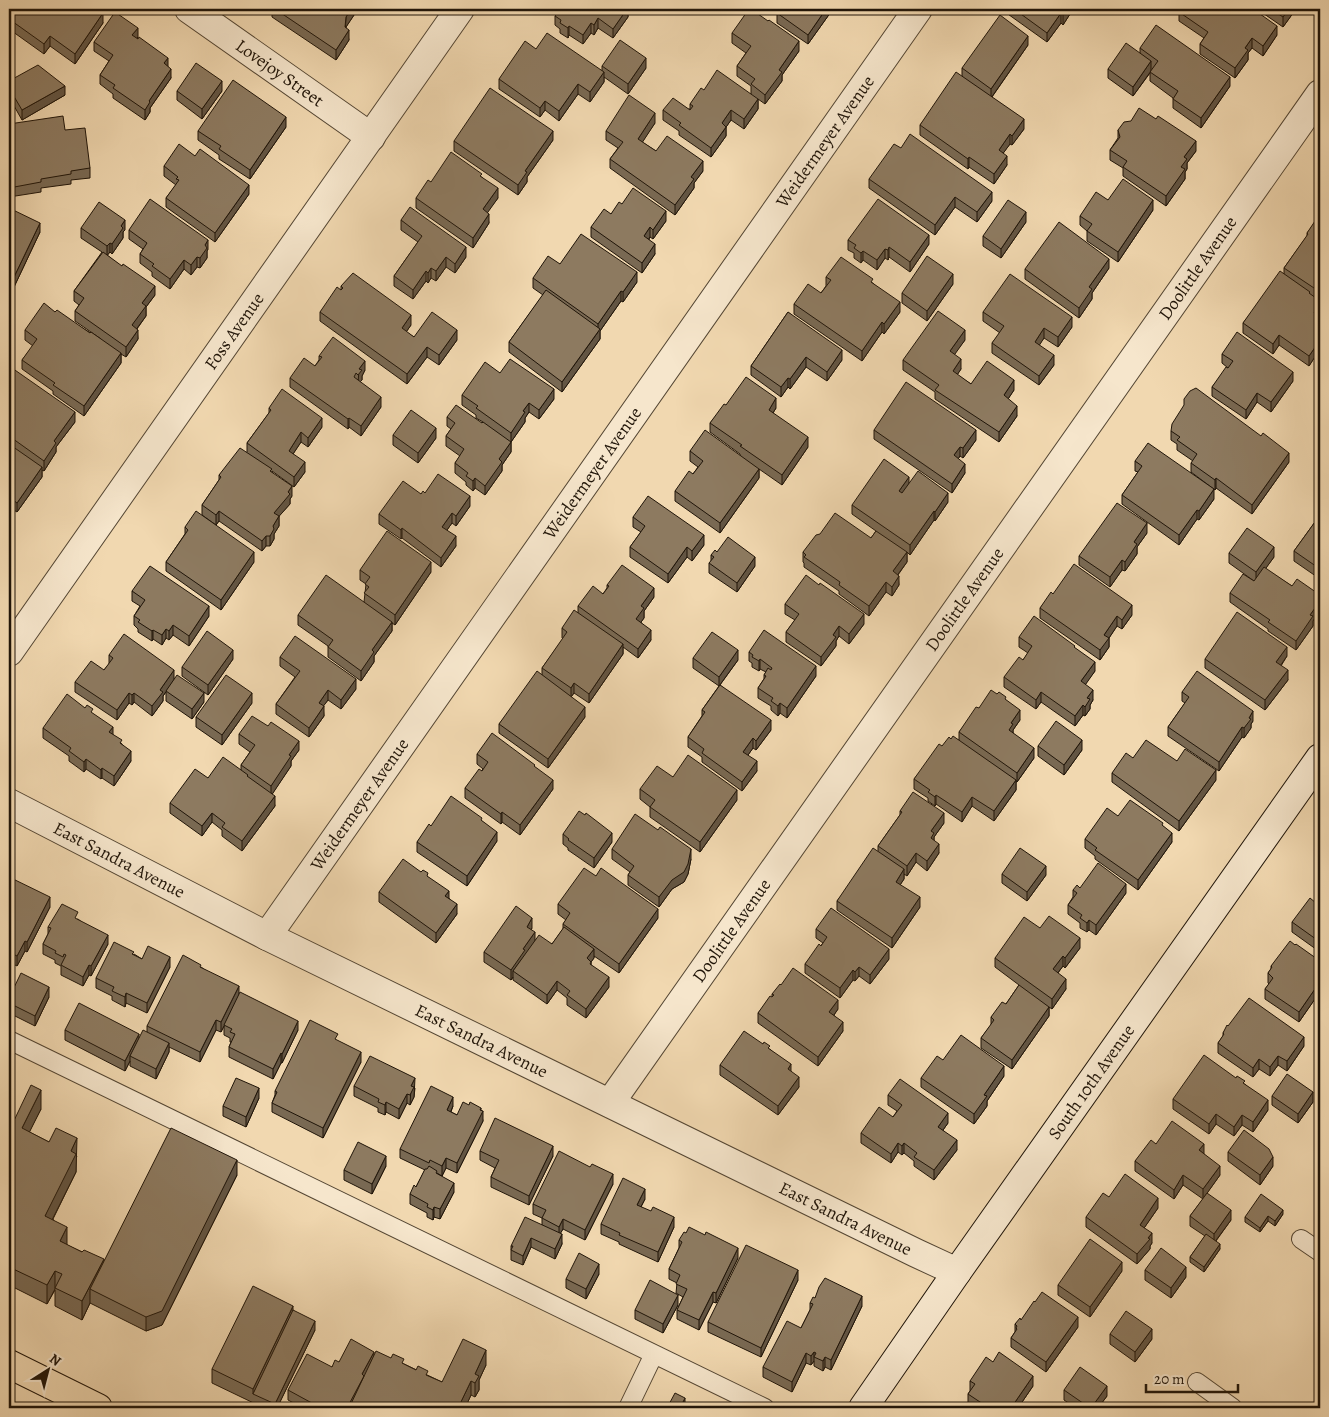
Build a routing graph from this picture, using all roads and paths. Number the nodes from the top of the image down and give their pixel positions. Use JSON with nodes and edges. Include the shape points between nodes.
{"nodes":[{"id":1,"x":189,"y":9,"type":"edge"},
{"id":2,"x":460,"y":9,"type":"edge"},
{"id":3,"x":918,"y":9,"type":"edge"},
{"id":4,"x":1320,"y":94,"type":"edge"},
{"id":5,"x":371,"y":137,"type":"junction"},
{"id":6,"x":9,"y":652,"type":"edge"},
{"id":7,"x":1320,"y":758,"type":"edge"},
{"id":8,"x":9,"y":803,"type":"edge"},
{"id":9,"x":267,"y":936,"type":"junction"},
{"id":10,"x":9,"y":1040,"type":"edge"},
{"id":11,"x":610,"y":1103,"type":"junction"},
{"id":12,"x":1301,"y":1239,"type":"dead end"},
{"id":13,"x":1320,"y":1252,"type":"edge"},
{"id":14,"x":957,"y":1272,"type":"junction"},
{"id":15,"x":654,"y":1354,"type":"junction"},
{"id":16,"x":9,"y":1364,"type":"edge"},
{"id":17,"x":1197,"y":1382,"type":"dead end"},
{"id":18,"x":70,"y":1402,"type":"edge"},
{"id":19,"x":98,"y":1408,"type":"edge"},
{"id":20,"x":628,"y":1408,"type":"edge"},
{"id":21,"x":766,"y":1408,"type":"edge"},
{"id":22,"x":863,"y":1408,"type":"edge"},
{"id":23,"x":1233,"y":1408,"type":"edge"}],
"edges":[{"from":1,"to":5,"type":"street","name":"Lovejoy Street"},
{"from":2,"to":5,"type":"street","name":"Foss Avenue"},
{"from":3,"to":9,"type":"street","name":"Weidermeyer Avenue"},
{"from":4,"to":11,"type":"street","name":"Doolittle Avenue"},
{"from":5,"to":6,"type":"street","name":"Foss Avenue"},
{"from":7,"to":14,"type":"street","name":"South 10th Avenue"},
{"from":8,"to":9,"type":"street","name":"East Sandra Avenue"},
{"from":9,"to":11,"type":"street","name":"East Sandra Avenue"},
{"from":10,"to":15,"type":"lane"},
{"from":11,"to":14,"type":"street","name":"East Sandra Avenue"},
{"from":12,"to":13,"type":"lane"},
{"from":14,"to":22,"type":"street","name":"South 10th Avenue"},
{"from":15,"to":20,"type":"lane"},
{"from":15,"to":21,"type":"lane"},
{"from":16,"to":18,"type":"main road"},
{"from":17,"to":23,"type":"lane"},
{"from":18,"to":19,"type":"main road"}]}
